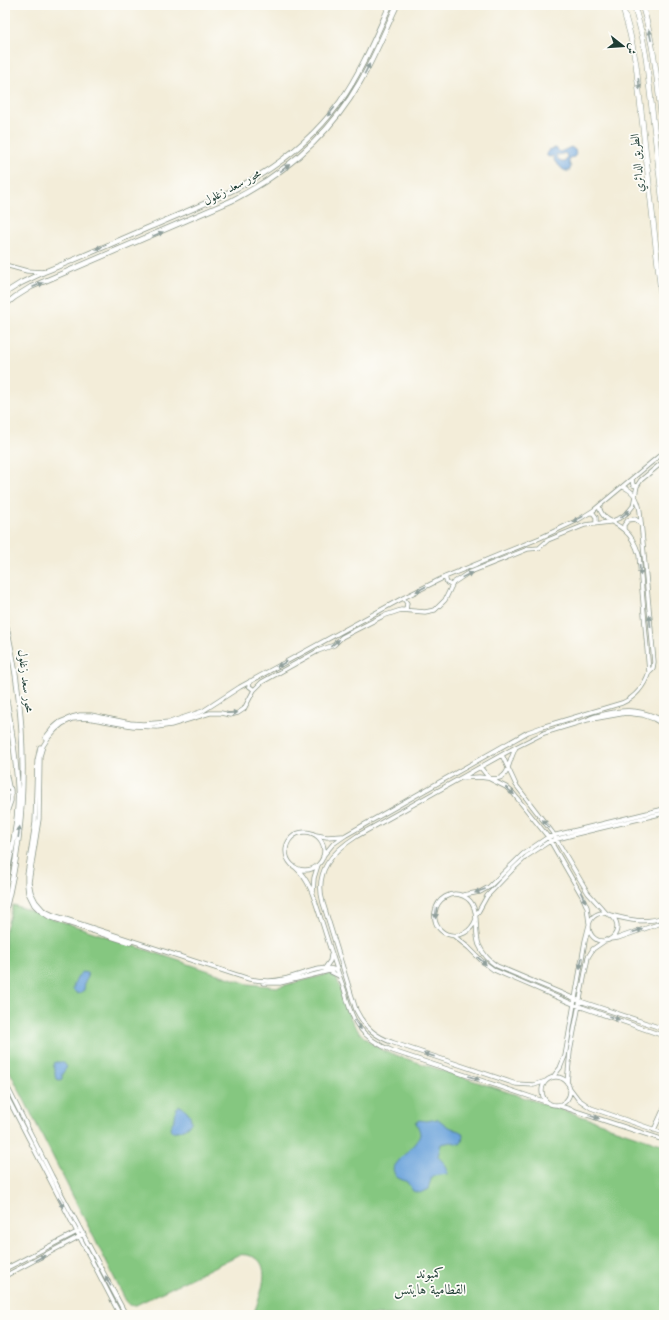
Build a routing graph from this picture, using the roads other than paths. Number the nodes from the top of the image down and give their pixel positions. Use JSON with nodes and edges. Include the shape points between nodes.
{"nodes":[{"id":1,"x":390,"y":5,"type":"edge"},
{"id":2,"x":397,"y":5,"type":"edge"},
{"id":3,"x":622,"y":5,"type":"edge"},
{"id":4,"x":634,"y":5,"type":"edge"},
{"id":5,"x":642,"y":5,"type":"edge"},
{"id":6,"x":664,"y":143,"type":"edge"},
{"id":7,"x":664,"y":214,"type":"edge"},
{"id":8,"x":72,"y":260,"type":"junction"},
{"id":9,"x":5,"y":264,"type":"edge"},
{"id":10,"x":64,"y":264,"type":"junction"},
{"id":11,"x":75,"y":269,"type":"junction"},
{"id":12,"x":44,"y":272,"type":"junction"},
{"id":13,"x":65,"y":273,"type":"junction"},
{"id":14,"x":5,"y":293,"type":"edge"},
{"id":15,"x":5,"y":305,"type":"edge"},
{"id":16,"x":664,"y":321,"type":"edge"},
{"id":17,"x":664,"y":452,"type":"edge"},
{"id":18,"x":664,"y":461,"type":"edge"},
{"id":19,"x":662,"y":465,"type":"edge"},
{"id":20,"x":632,"y":479,"type":"junction"},
{"id":21,"x":623,"y":486,"type":"junction"},
{"id":22,"x":637,"y":486,"type":"junction"},
{"id":23,"x":635,"y":495,"type":"junction"},
{"id":24,"x":599,"y":506,"type":"junction"},
{"id":25,"x":590,"y":513,"type":"junction"},
{"id":26,"x":596,"y":522,"type":"junction"},
{"id":27,"x":610,"y":522,"type":"junction"},
{"id":28,"x":641,"y":523,"type":"junction"},
{"id":29,"x":624,"y":530,"type":"junction"},
{"id":30,"x":445,"y":577,"type":"junction"},
{"id":31,"x":451,"y":585,"type":"junction"},
{"id":32,"x":403,"y":598,"type":"junction"},
{"id":33,"x":406,"y":610,"type":"junction"},
{"id":34,"x":5,"y":621,"type":"edge"},
{"id":35,"x":8,"y":644,"type":"edge"},
{"id":36,"x":649,"y":672,"type":"junction"},
{"id":37,"x":250,"y":681,"type":"junction"},
{"id":38,"x":254,"y":690,"type":"junction"},
{"id":39,"x":5,"y":691,"type":"edge"},
{"id":40,"x":6,"y":702,"type":"edge"},
{"id":41,"x":212,"y":705,"type":"junction"},
{"id":42,"x":216,"y":712,"type":"junction"},
{"id":43,"x":7,"y":713,"type":"edge"},
{"id":44,"x":587,"y":720,"type":"junction"},
{"id":45,"x":664,"y":721,"type":"edge"},
{"id":46,"x":664,"y":725,"type":"edge"},
{"id":47,"x":21,"y":731,"type":"junction"},
{"id":48,"x":11,"y":732,"type":"junction"},
{"id":49,"x":516,"y":746,"type":"junction"},
{"id":50,"x":502,"y":755,"type":"junction"},
{"id":51,"x":508,"y":766,"type":"junction"},
{"id":52,"x":5,"y":767,"type":"edge"},
{"id":53,"x":480,"y":767,"type":"junction"},
{"id":54,"x":460,"y":779,"type":"junction"},
{"id":55,"x":490,"y":779,"type":"junction"},
{"id":56,"x":6,"y":781,"type":"edge"},
{"id":57,"x":7,"y":791,"type":"edge"},
{"id":58,"x":5,"y":806,"type":"edge"},
{"id":59,"x":664,"y":809,"type":"edge"},
{"id":60,"x":6,"y":813,"type":"edge"},
{"id":61,"x":664,"y":813,"type":"edge"},
{"id":62,"x":5,"y":818,"type":"edge"},
{"id":63,"x":314,"y":835,"type":"junction"},
{"id":64,"x":346,"y":835,"type":"junction"},
{"id":65,"x":554,"y":835,"type":"junction"},
{"id":66,"x":548,"y":837,"type":"junction"},
{"id":67,"x":556,"y":839,"type":"junction"},
{"id":68,"x":550,"y":842,"type":"junction"},
{"id":69,"x":323,"y":856,"type":"junction"},
{"id":70,"x":319,"y":864,"type":"junction"},
{"id":71,"x":296,"y":868,"type":"junction"},
{"id":72,"x":5,"y":881,"type":"edge"},
{"id":73,"x":313,"y":894,"type":"junction"},
{"id":74,"x":461,"y":895,"type":"junction"},
{"id":75,"x":5,"y":912,"type":"edge"},
{"id":76,"x":608,"y":914,"type":"junction"},
{"id":77,"x":664,"y":917,"type":"edge"},
{"id":78,"x":476,"y":918,"type":"junction"},
{"id":79,"x":664,"y":922,"type":"edge"},
{"id":80,"x":589,"y":924,"type":"junction"},
{"id":81,"x":453,"y":936,"type":"junction"},
{"id":82,"x":608,"y":939,"type":"junction"},
{"id":83,"x":331,"y":955,"type":"junction"},
{"id":84,"x":325,"y":968,"type":"junction"},
{"id":85,"x":336,"y":970,"type":"junction"},
{"id":86,"x":339,"y":976,"type":"junction"},
{"id":87,"x":285,"y":981,"type":"junction"},
{"id":88,"x":348,"y":987,"type":"junction"},
{"id":89,"x":344,"y":989,"type":"junction"},
{"id":90,"x":576,"y":990,"type":"junction"},
{"id":91,"x":566,"y":996,"type":"junction"},
{"id":92,"x":574,"y":999,"type":"junction"},
{"id":93,"x":573,"y":1004,"type":"junction"},
{"id":94,"x":579,"y":1004,"type":"junction"},
{"id":95,"x":664,"y":1029,"type":"edge"},
{"id":96,"x":664,"y":1036,"type":"edge"},
{"id":97,"x":553,"y":1077,"type":"junction"},
{"id":98,"x":546,"y":1081,"type":"junction"},
{"id":99,"x":5,"y":1082,"type":"edge"},
{"id":100,"x":567,"y":1083,"type":"junction"},
{"id":101,"x":569,"y":1088,"type":"junction"},
{"id":102,"x":5,"y":1093,"type":"edge"},
{"id":103,"x":549,"y":1103,"type":"junction"},
{"id":104,"x":557,"y":1104,"type":"junction"},
{"id":105,"x":664,"y":1108,"type":"edge"},
{"id":106,"x":664,"y":1121,"type":"edge"},
{"id":107,"x":654,"y":1130,"type":"junction"},
{"id":108,"x":664,"y":1132,"type":"edge"},
{"id":109,"x":664,"y":1140,"type":"edge"},
{"id":110,"x":81,"y":1229,"type":"junction"},
{"id":111,"x":76,"y":1232,"type":"junction"},
{"id":112,"x":84,"y":1234,"type":"junction"},
{"id":113,"x":79,"y":1237,"type":"junction"},
{"id":114,"x":5,"y":1269,"type":"edge"},
{"id":115,"x":5,"y":1276,"type":"edge"},
{"id":116,"x":120,"y":1315,"type":"edge"},
{"id":117,"x":126,"y":1315,"type":"edge"}],
"edges":[{"from":1,"to":8,"type":"main road","name":"محور سعد زغلول","one_way":true,"via":[[363,64],[340,102],[314,132],[284,159],[218,198]]},
{"from":11,"to":2,"type":"main road","name":"محور سعد زغلول","one_way":true,"via":[[231,201],[258,187],[292,162],[323,133],[352,96]]},
{"from":3,"to":16,"type":"highway","name":"الطريق الدائري","one_way":true,"via":[[636,64]]},
{"from":4,"to":7,"type":"highway","name":"الطريق الدائري","via":[[646,57]]},
{"from":6,"to":5,"type":"highway","one_way":true,"via":[[654,57]]},
{"from":8,"to":10,"type":"main road","name":"محور سعد زغلول"},
{"from":8,"to":11,"type":"main road","via":[[71,266]]},
{"from":9,"to":12,"type":"street","via":[[27,271]]},
{"from":10,"to":12,"type":"main road","name":"محور سعد زغلول"},
{"from":10,"to":13,"type":"main road","via":[[67,268]]},
{"from":11,"to":13,"type":"main road","name":"محور سعد زغلول"},
{"from":12,"to":14,"type":"main road","name":"محور سعد زغلول"},
{"from":15,"to":13,"type":"main road","name":"محور سعد زغلول","one_way":true,"via":[[27,290]]},
{"from":17,"to":20,"type":"street"},
{"from":18,"to":19,"type":"street"},
{"from":19,"to":22,"type":"street","via":[[644,477]]},
{"from":20,"to":21,"type":"street"},
{"from":20,"to":22,"type":"street","via":[[632,483]]},
{"from":21,"to":23,"type":"street"},
{"from":21,"to":24,"type":"street"},
{"from":22,"to":23,"type":"street"},
{"from":27,"to":23,"type":"street","one_way":true,"via":[[627,514],[633,506]]},
{"from":23,"to":28,"type":"street"},
{"from":24,"to":25,"type":"street"},
{"from":24,"to":27,"type":"street","via":[[602,515]]},
{"from":25,"to":26,"type":"street","via":[[595,515]]},
{"from":25,"to":30,"type":"street","one_way":true,"via":[[553,532]]},
{"from":26,"to":27,"type":"street"},
{"from":31,"to":26,"type":"street","one_way":true,"via":[[468,574],[528,549],[539,548],[548,540]]},
{"from":27,"to":29,"type":"street"},
{"from":28,"to":29,"type":"street","via":[[635,519],[628,520]]},
{"from":36,"to":28,"type":"street","one_way":true,"via":[[654,662]]},
{"from":29,"to":36,"type":"street","one_way":true,"via":[[634,542],[639,554]]},
{"from":30,"to":31,"type":"street","via":[[446,582]]},
{"from":30,"to":32,"type":"street","one_way":true},
{"from":31,"to":33,"type":"street","via":[[445,600],[435,610]]},
{"from":32,"to":33,"type":"street","via":[[407,603]]},
{"from":32,"to":37,"type":"street","one_way":true},
{"from":38,"to":33,"type":"street","one_way":true,"via":[[265,680],[334,645],[342,637],[394,611]]},
{"from":34,"to":35,"type":"main road","name":"محور سعد زغلول"},
{"from":35,"to":47,"type":"main road","name":"محور سعد زغلول","via":[[17,683]]},
{"from":36,"to":64,"type":"street","via":[[640,690],[626,702],[532,730]]},
{"from":37,"to":38,"type":"street","via":[[249,686]]},
{"from":37,"to":41,"type":"street"},
{"from":42,"to":38,"type":"street","one_way":true,"via":[[241,712]]},
{"from":39,"to":40,"type":"main road","name":"محور سعد زغلول"},
{"from":40,"to":43,"type":"main road","name":"محور سعد زغلول"},
{"from":41,"to":42,"type":"street"},
{"from":41,"to":87,"type":"street","via":[[196,714],[170,722],[130,723],[80,715],[66,719],[53,728],[43,741],[37,761],[36,819],[27,875],[28,893],[37,909],[50,917],[244,980],[268,983]]},
{"from":42,"to":87,"type":"street","via":[[171,725],[143,727],[82,717],[72,719],[55,730],[45,742],[40,756],[39,814],[30,877],[31,892],[40,908],[53,915],[244,978]]},
{"from":43,"to":48,"type":"main road","name":"محور سعد زغلول"},
{"from":44,"to":45,"type":"street","via":[[626,710],[642,712]]},
{"from":44,"to":46,"type":"street","via":[[632,713]]},
{"from":44,"to":49,"type":"street","via":[[544,733]]},
{"from":47,"to":48,"type":"main road"},
{"from":75,"to":47,"type":"main road","name":"محور سعد زغلول","one_way":true,"via":[[21,819]]},
{"from":48,"to":72,"type":"main road","name":"محور سعد زغلول","via":[[18,801]]},
{"from":49,"to":50,"type":"street"},
{"from":49,"to":51,"type":"street"},
{"from":50,"to":51,"type":"street"},
{"from":50,"to":53,"type":"street"},
{"from":51,"to":55,"type":"street","via":[[500,778]]},
{"from":65,"to":51,"type":"street","one_way":true,"via":[[518,789]]},
{"from":52,"to":56,"type":"street"},
{"from":53,"to":54,"type":"street"},
{"from":53,"to":55,"type":"street"},
{"from":54,"to":55,"type":"street"},
{"from":54,"to":88,"type":"street","via":[[344,844],[327,863],[321,882],[322,899]]},
{"from":55,"to":66,"type":"street","one_way":true,"via":[[513,793]]},
{"from":56,"to":57,"type":"street","via":[[11,788]]},
{"from":57,"to":58,"type":"street"},
{"from":57,"to":60,"type":"street","via":[[11,801]]},
{"from":59,"to":65,"type":"street"},
{"from":60,"to":62,"type":"street"},
{"from":61,"to":67,"type":"street"},
{"from":63,"to":64,"type":"street"},
{"from":63,"to":69,"type":"street","via":[[322,845]]},
{"from":63,"to":71,"type":"street","via":[[299,834],[288,843],[287,857]]},
{"from":64,"to":69,"type":"street","via":[[333,844]]},
{"from":65,"to":66,"type":"street"},
{"from":65,"to":67,"type":"street"},
{"from":66,"to":68,"type":"street"},
{"from":66,"to":74,"type":"street","one_way":true,"via":[[523,854],[489,887],[480,892]]},
{"from":67,"to":68,"type":"street"},
{"from":67,"to":76,"type":"street","via":[[588,893]]},
{"from":68,"to":78,"type":"street","via":[[527,856],[489,893]]},
{"from":68,"to":80,"type":"street","one_way":true,"via":[[582,896],[588,911]]},
{"from":69,"to":70,"type":"street"},
{"from":70,"to":71,"type":"street","via":[[306,870]]},
{"from":70,"to":73,"type":"street","via":[[314,878]]},
{"from":71,"to":73,"type":"street","via":[[306,879]]},
{"from":73,"to":83,"type":"street"},
{"from":74,"to":78,"type":"street","via":[[471,901]]},
{"from":74,"to":81,"type":"street","one_way":true,"via":[[453,894],[443,898],[435,910],[439,928]]},
{"from":76,"to":77,"type":"street","via":[[638,922]]},
{"from":76,"to":80,"type":"street","via":[[596,914]]},
{"from":76,"to":82,"type":"street","via":[[615,921],[616,929]]},
{"from":78,"to":81,"type":"street","via":[[465,934]]},
{"from":78,"to":91,"type":"street","via":[[479,944],[491,962]]},
{"from":82,"to":79,"type":"street","one_way":true},
{"from":80,"to":82,"type":"street","via":[[590,933],[595,938]]},
{"from":80,"to":90,"type":"street","one_way":true},
{"from":81,"to":93,"type":"street","one_way":true,"via":[[491,969]]},
{"from":82,"to":94,"type":"street","via":[[593,949],[588,957]]},
{"from":83,"to":84,"type":"street"},
{"from":83,"to":85,"type":"street"},
{"from":84,"to":85,"type":"street"},
{"from":84,"to":87,"type":"street"},
{"from":85,"to":86,"type":"street"},
{"from":86,"to":87,"type":"street","via":[[329,971]]},
{"from":86,"to":89,"type":"street"},
{"from":88,"to":89,"type":"street"},
{"from":98,"to":88,"type":"street","one_way":true,"via":[[529,1085],[510,1082],[381,1039],[363,1023]]},
{"from":89,"to":103,"type":"street","one_way":true,"via":[[357,1025],[385,1048]]},
{"from":90,"to":91,"type":"street"},
{"from":90,"to":92,"type":"street"},
{"from":91,"to":92,"type":"street"},
{"from":92,"to":93,"type":"street"},
{"from":92,"to":94,"type":"street"},
{"from":93,"to":94,"type":"street"},
{"from":93,"to":97,"type":"street","via":[[565,1056]]},
{"from":94,"to":95,"type":"street"},
{"from":94,"to":96,"type":"street","one_way":true},
{"from":94,"to":100,"type":"street"},
{"from":97,"to":98,"type":"street"},
{"from":97,"to":100,"type":"street","via":[[561,1078]]},
{"from":98,"to":103,"type":"street","via":[[542,1091]]},
{"from":99,"to":110,"type":"street"},
{"from":100,"to":101,"type":"street"},
{"from":101,"to":104,"type":"street","via":[[567,1099]]},
{"from":101,"to":107,"type":"street","via":[[591,1108]]},
{"from":102,"to":111,"type":"street","one_way":true},
{"from":103,"to":104,"type":"street"},
{"from":104,"to":109,"type":"street","one_way":true},
{"from":105,"to":107,"type":"street"},
{"from":106,"to":108,"type":"street"},
{"from":107,"to":108,"type":"street"},
{"from":110,"to":111,"type":"street"},
{"from":110,"to":112,"type":"street"},
{"from":111,"to":113,"type":"street"},
{"from":111,"to":114,"type":"street"},
{"from":112,"to":113,"type":"street"},
{"from":117,"to":112,"type":"street","one_way":true},
{"from":115,"to":113,"type":"street","one_way":true},
{"from":113,"to":116,"type":"street"}]}
